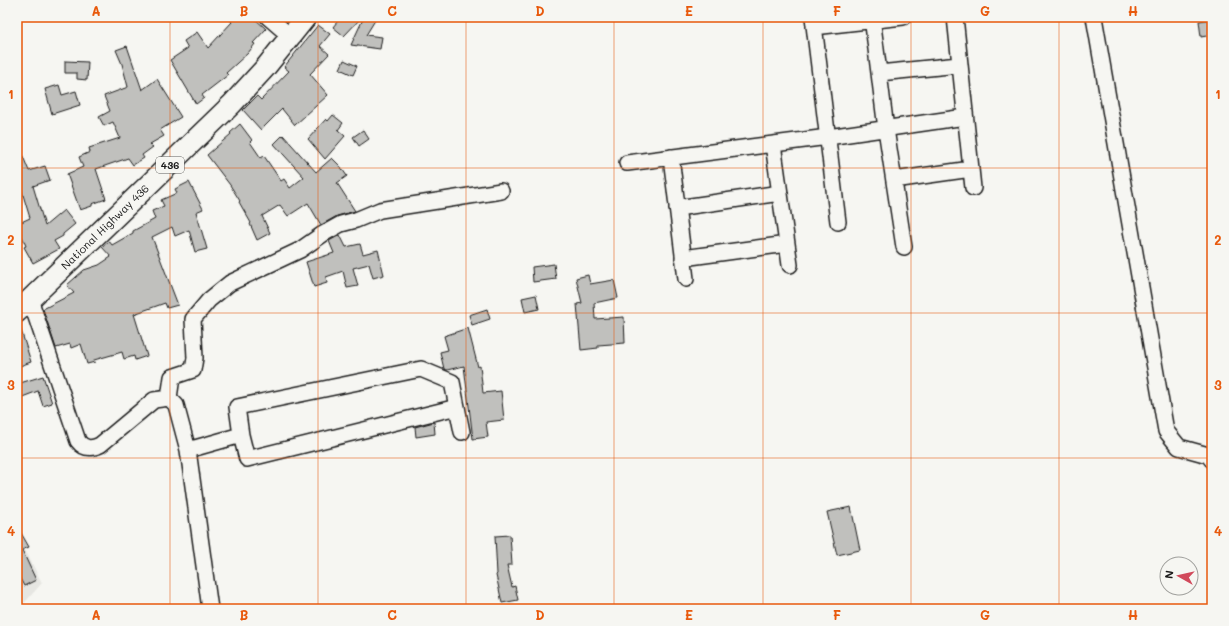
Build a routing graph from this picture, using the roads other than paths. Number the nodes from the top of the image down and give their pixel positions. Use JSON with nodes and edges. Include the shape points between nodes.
{"nodes":[{"id":1,"x":268,"y":17,"type":"edge"},
{"id":2,"x":306,"y":17,"type":"edge"},
{"id":3,"x":903,"y":17,"type":"edge"},
{"id":4,"x":955,"y":17,"type":"edge"},
{"id":5,"x":1094,"y":17,"type":"edge"},
{"id":6,"x":872,"y":18,"type":"edge"},
{"id":7,"x":813,"y":22,"type":"edge"},
{"id":8,"x":290,"y":36,"type":"junction"},
{"id":9,"x":960,"y":65,"type":"junction"},
{"id":10,"x":879,"y":73,"type":"junction"},
{"id":11,"x":965,"y":117,"type":"junction"},
{"id":12,"x":886,"y":129,"type":"junction"},
{"id":13,"x":828,"y":137,"type":"junction"},
{"id":14,"x":773,"y":144,"type":"junction"},
{"id":15,"x":671,"y":158,"type":"junction"},
{"id":16,"x":627,"y":163,"type":"dead end"},
{"id":17,"x":971,"y":169,"type":"junction"},
{"id":18,"x":894,"y":180,"type":"junction"},
{"id":19,"x":973,"y":188,"type":"dead end"},
{"id":20,"x":501,"y":191,"type":"dead end"},
{"id":21,"x":780,"y":193,"type":"junction"},
{"id":22,"x":677,"y":208,"type":"junction"},
{"id":23,"x":838,"y":222,"type":"dead end"},
{"id":24,"x":787,"y":244,"type":"junction"},
{"id":25,"x":904,"y":247,"type":"dead end"},
{"id":26,"x":683,"y":258,"type":"junction"},
{"id":27,"x":790,"y":264,"type":"dead end"},
{"id":28,"x":686,"y":279,"type":"dead end"},
{"id":29,"x":24,"y":306,"type":"edge"},
{"id":30,"x":169,"y":398,"type":"junction"},
{"id":31,"x":457,"y":407,"type":"junction"},
{"id":32,"x":462,"y":432,"type":"dead end"},
{"id":33,"x":241,"y":436,"type":"junction"},
{"id":34,"x":188,"y":450,"type":"junction"},
{"id":35,"x":1212,"y":460,"type":"edge"},
{"id":36,"x":210,"y":609,"type":"edge"}],
"edges":[{"from":1,"to":8,"type":"street"},
{"from":2,"to":8,"type":"main road","name":"National Highway 436","number":"436"},
{"from":3,"to":6,"type":"street"},
{"from":4,"to":9,"type":"street"},
{"from":5,"to":35,"type":"street","via":[[1166,431],[1179,447],[1208,455]]},
{"from":6,"to":7,"type":"street"},
{"from":6,"to":10,"type":"street"},
{"from":7,"to":13,"type":"street"},
{"from":8,"to":29,"type":"main road","name":"National Highway 436","number":"436","via":[[232,104]]},
{"from":9,"to":10,"type":"street"},
{"from":9,"to":11,"type":"street"},
{"from":10,"to":12,"type":"street"},
{"from":11,"to":12,"type":"street"},
{"from":11,"to":17,"type":"street"},
{"from":12,"to":13,"type":"street"},
{"from":12,"to":18,"type":"street"},
{"from":13,"to":14,"type":"street"},
{"from":13,"to":23,"type":"street"},
{"from":14,"to":15,"type":"street"},
{"from":14,"to":21,"type":"street"},
{"from":15,"to":16,"type":"street"},
{"from":15,"to":22,"type":"street"},
{"from":17,"to":18,"type":"street"},
{"from":17,"to":19,"type":"street"},
{"from":18,"to":25,"type":"street"},
{"from":20,"to":30,"type":"street","via":[[380,210],[341,224],[300,250],[230,283],[209,300],[193,319],[193,370],[172,377]]},
{"from":21,"to":22,"type":"street"},
{"from":21,"to":24,"type":"street"},
{"from":22,"to":26,"type":"street"},
{"from":24,"to":26,"type":"street"},
{"from":24,"to":27,"type":"street"},
{"from":26,"to":28,"type":"street"},
{"from":29,"to":30,"type":"street","via":[[82,446],[94,448],[100,445],[154,400]]},
{"from":30,"to":34,"type":"street","via":[[176,405]]},
{"from":31,"to":32,"type":"street"},
{"from":31,"to":33,"type":"street","via":[[247,459]]},
{"from":31,"to":33,"type":"street","via":[[452,382],[421,369],[237,407]]},
{"from":33,"to":34,"type":"street"},
{"from":34,"to":36,"type":"street"}]}
